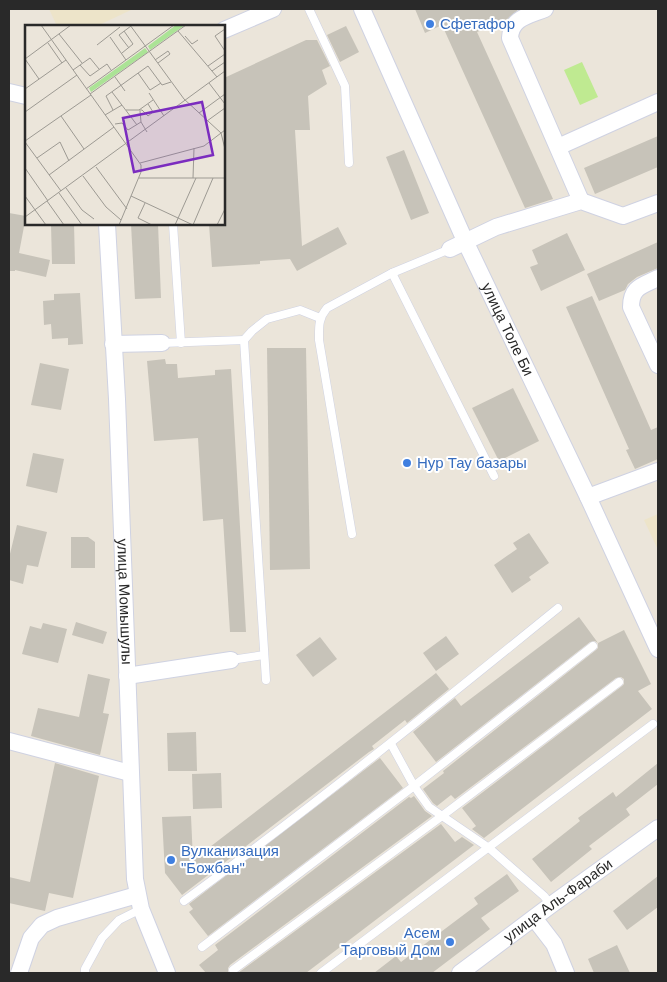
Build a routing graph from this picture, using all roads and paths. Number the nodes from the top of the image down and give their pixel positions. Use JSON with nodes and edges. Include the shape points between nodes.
{"nodes":[{"id":1,"x":273,"y":9,"type":"edge"},
{"id":2,"x":309,"y":9,"type":"edge"},
{"id":3,"x":362,"y":9,"type":"edge"},
{"id":4,"x":544,"y":9,"type":"edge"},
{"id":5,"x":225,"y":30,"type":"edge"},
{"id":6,"x":9,"y":92,"type":"edge"},
{"id":7,"x":25,"y":96,"type":"edge"},
{"id":8,"x":658,"y":102,"type":"edge"},
{"id":9,"x":558,"y":147,"type":"junction"},
{"id":10,"x":349,"y":162,"type":"dead end"},
{"id":11,"x":581,"y":201,"type":"junction"},
{"id":12,"x":658,"y":203,"type":"edge"},
{"id":13,"x":107,"y":225,"type":"edge"},
{"id":14,"x":173,"y":225,"type":"edge"},
{"id":15,"x":458,"y":246,"type":"junction"},
{"id":16,"x":392,"y":273,"type":"junction"},
{"id":17,"x":658,"y":278,"type":"edge"},
{"id":18,"x":320,"y":318,"type":"junction"},
{"id":19,"x":244,"y":340,"type":"junction"},
{"id":20,"x":181,"y":342,"type":"junction"},
{"id":21,"x":162,"y":343,"type":"joint"},
{"id":22,"x":112,"y":344,"type":"junction"},
{"id":23,"x":658,"y":365,"type":"edge"},
{"id":24,"x":658,"y":470,"type":"edge"},
{"id":25,"x":494,"y":476,"type":"dead end"},
{"id":26,"x":588,"y":497,"type":"junction"},
{"id":27,"x":352,"y":534,"type":"dead end"},
{"id":28,"x":558,"y":608,"type":"dead end"},
{"id":29,"x":593,"y":646,"type":"dead end"},
{"id":30,"x":658,"y":649,"type":"edge"},
{"id":31,"x":264,"y":655,"type":"junction"},
{"id":32,"x":230,"y":660,"type":"joint"},
{"id":33,"x":127,"y":676,"type":"junction"},
{"id":34,"x":266,"y":680,"type":"dead end"},
{"id":35,"x":619,"y":682,"type":"dead end"},
{"id":36,"x":653,"y":724,"type":"dead end"},
{"id":37,"x":9,"y":741,"type":"edge"},
{"id":38,"x":391,"y":744,"type":"junction"},
{"id":39,"x":130,"y":773,"type":"junction"},
{"id":40,"x":414,"y":786,"type":"junction"},
{"id":41,"x":442,"y":816,"type":"junction"},
{"id":42,"x":658,"y":828,"type":"edge"},
{"id":43,"x":489,"y":848,"type":"junction"},
{"id":44,"x":184,"y":901,"type":"dead end"},
{"id":45,"x":139,"y":902,"type":"junction"},
{"id":46,"x":552,"y":905,"type":"junction"},
{"id":47,"x":534,"y":918,"type":"junction"},
{"id":48,"x":202,"y":947,"type":"dead end"},
{"id":49,"x":233,"y":970,"type":"dead end"},
{"id":50,"x":19,"y":973,"type":"edge"},
{"id":51,"x":85,"y":973,"type":"edge"},
{"id":52,"x":167,"y":973,"type":"edge"},
{"id":53,"x":321,"y":973,"type":"edge"},
{"id":54,"x":460,"y":973,"type":"edge"},
{"id":55,"x":566,"y":973,"type":"edge"}],
"edges":[{"from":1,"to":5,"type":"street"},
{"from":2,"to":10,"type":"lane","via":[[345,86]]},
{"from":3,"to":15,"type":"street","name":"улица Толе Би"},
{"from":4,"to":9,"type":"street","via":[[516,21],[510,38]]},
{"from":6,"to":7,"type":"street"},
{"from":8,"to":9,"type":"street"},
{"from":9,"to":11,"type":"street"},
{"from":11,"to":12,"type":"street","via":[[623,216]]},
{"from":11,"to":15,"type":"street","via":[[496,227]]},
{"from":13,"to":22,"type":"street","name":"улица Момышулы"},
{"from":14,"to":20,"type":"lane"},
{"from":15,"to":16,"type":"lane"},
{"from":15,"to":26,"type":"street","name":"улица Толе Би"},
{"from":16,"to":18,"type":"lane","via":[[327,308]]},
{"from":16,"to":25,"type":"lane"},
{"from":17,"to":23,"type":"street","via":[[636,289],[631,297],[631,307]]},
{"from":18,"to":19,"type":"lane","via":[[300,310],[268,319]]},
{"from":18,"to":27,"type":"lane","via":[[319,340]]},
{"from":19,"to":20,"type":"lane"},
{"from":19,"to":31,"type":"lane"},
{"from":20,"to":21,"type":"lane"},
{"from":21,"to":22,"type":"street"},
{"from":22,"to":33,"type":"street","name":"улица Момышулы","via":[[117,399]]},
{"from":24,"to":26,"type":"street"},
{"from":26,"to":30,"type":"street","name":"улица Толе Би"},
{"from":28,"to":38,"type":"lane"},
{"from":29,"to":40,"type":"lane"},
{"from":31,"to":32,"type":"lane"},
{"from":31,"to":34,"type":"lane"},
{"from":32,"to":33,"type":"street"},
{"from":33,"to":39,"type":"street","name":"улица Момышулы"},
{"from":35,"to":41,"type":"lane"},
{"from":36,"to":43,"type":"lane"},
{"from":37,"to":39,"type":"street"},
{"from":38,"to":40,"type":"lane"},
{"from":38,"to":44,"type":"lane"},
{"from":39,"to":45,"type":"street","name":"улица Момышулы"},
{"from":40,"to":41,"type":"lane","via":[[429,807]]},
{"from":40,"to":48,"type":"lane"},
{"from":41,"to":43,"type":"lane"},
{"from":41,"to":49,"type":"lane"},
{"from":42,"to":46,"type":"street","name":"улица Аль-Фараби"},
{"from":43,"to":46,"type":"lane"},
{"from":43,"to":53,"type":"lane"},
{"from":45,"to":50,"type":"street","via":[[57,918],[42,925],[31,938]]},
{"from":45,"to":51,"type":"lane","via":[[102,938]]},
{"from":45,"to":52,"type":"street","name":"улица Момышулы"},
{"from":46,"to":47,"type":"street","name":"улица Аль-Фараби"},
{"from":47,"to":54,"type":"street","name":"улица Аль-Фараби"},
{"from":47,"to":55,"type":"street","via":[[554,944]]}]}
